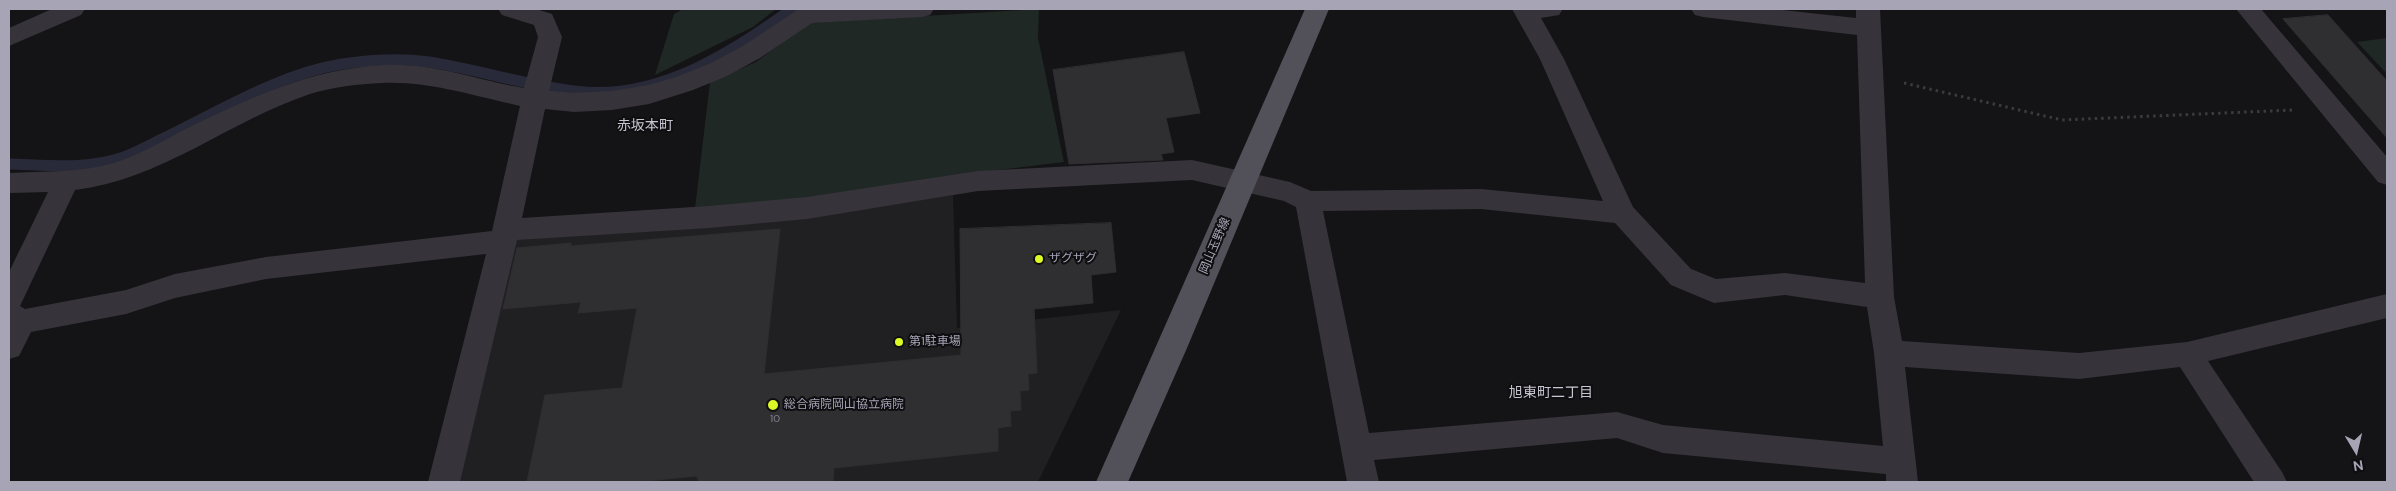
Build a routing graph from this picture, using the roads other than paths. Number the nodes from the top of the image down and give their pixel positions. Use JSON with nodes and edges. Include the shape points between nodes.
{"nodes":[{"id":1,"x":73,"y":9,"type":"edge"},
{"id":2,"x":510,"y":9,"type":"edge"},
{"id":3,"x":922,"y":9,"type":"edge"},
{"id":4,"x":1317,"y":9,"type":"edge"},
{"id":5,"x":1551,"y":9,"type":"edge"},
{"id":6,"x":1703,"y":9,"type":"edge"},
{"id":7,"x":2248,"y":9,"type":"edge"},
{"id":8,"x":1524,"y":10,"type":"edge"},
{"id":9,"x":811,"y":12,"type":"edge"},
{"id":10,"x":1869,"y":19,"type":"edge"},
{"id":11,"x":9,"y":38,"type":"edge"},
{"id":12,"x":536,"y":89,"type":"junction"},
{"id":13,"x":2387,"y":175,"type":"edge"},
{"id":14,"x":1244,"y":180,"type":"junction"},
{"id":15,"x":66,"y":181,"type":"junction"},
{"id":16,"x":9,"y":183,"type":"edge"},
{"id":17,"x":1308,"y":200,"type":"junction"},
{"id":18,"x":1622,"y":213,"type":"junction"},
{"id":19,"x":505,"y":236,"type":"junction"},
{"id":20,"x":1880,"y":297,"type":"junction"},
{"id":21,"x":2387,"y":306,"type":"edge"},
{"id":22,"x":13,"y":312,"type":"edge"},
{"id":23,"x":9,"y":347,"type":"edge"},
{"id":24,"x":1889,"y":353,"type":"junction"},
{"id":25,"x":2187,"y":354,"type":"junction"},
{"id":26,"x":1356,"y":448,"type":"junction"},
{"id":27,"x":1901,"y":472,"type":"edge"},
{"id":28,"x":444,"y":482,"type":"edge"},
{"id":29,"x":1112,"y":482,"type":"edge"},
{"id":30,"x":1363,"y":482,"type":"edge"},
{"id":31,"x":2270,"y":482,"type":"edge"}],
"edges":[{"from":1,"to":11,"type":"street"},
{"from":2,"to":12,"type":"street","via":[[544,20],[550,37]]},
{"from":3,"to":9,"type":"street"},
{"from":4,"to":14,"type":"main road","name":"岡山玉野線"},
{"from":5,"to":8,"type":"street"},
{"from":6,"to":10,"type":"street"},
{"from":7,"to":13,"type":"street"},
{"from":8,"to":18,"type":"street","via":[[1552,59]]},
{"from":9,"to":12,"type":"street","via":[[749,55],[693,82],[648,95],[601,103],[566,103]]},
{"from":10,"to":20,"type":"street"},
{"from":12,"to":15,"type":"street","via":[[417,74],[385,74],[324,82],[288,92],[122,171]]},
{"from":12,"to":19,"type":"street"},
{"from":14,"to":17,"type":"street"},
{"from":14,"to":19,"type":"street","via":[[1192,170],[978,181],[806,208]]},
{"from":14,"to":29,"type":"main road","name":"岡山玉野線"},
{"from":15,"to":16,"type":"street"},
{"from":15,"to":22,"type":"street"},
{"from":17,"to":18,"type":"street","via":[[1481,199]]},
{"from":17,"to":26,"type":"street"},
{"from":18,"to":20,"type":"street","via":[[1681,277],[1714,291],[1785,284]]},
{"from":19,"to":22,"type":"street","via":[[266,268],[174,286],[126,302]]},
{"from":19,"to":28,"type":"street"},
{"from":20,"to":24,"type":"street"},
{"from":21,"to":25,"type":"street"},
{"from":22,"to":23,"type":"street"},
{"from":24,"to":25,"type":"street","via":[[2079,366]]},
{"from":24,"to":27,"type":"street"},
{"from":25,"to":31,"type":"street"},
{"from":26,"to":27,"type":"street","via":[[1617,425],[1663,439]]},
{"from":26,"to":30,"type":"street"}]}
